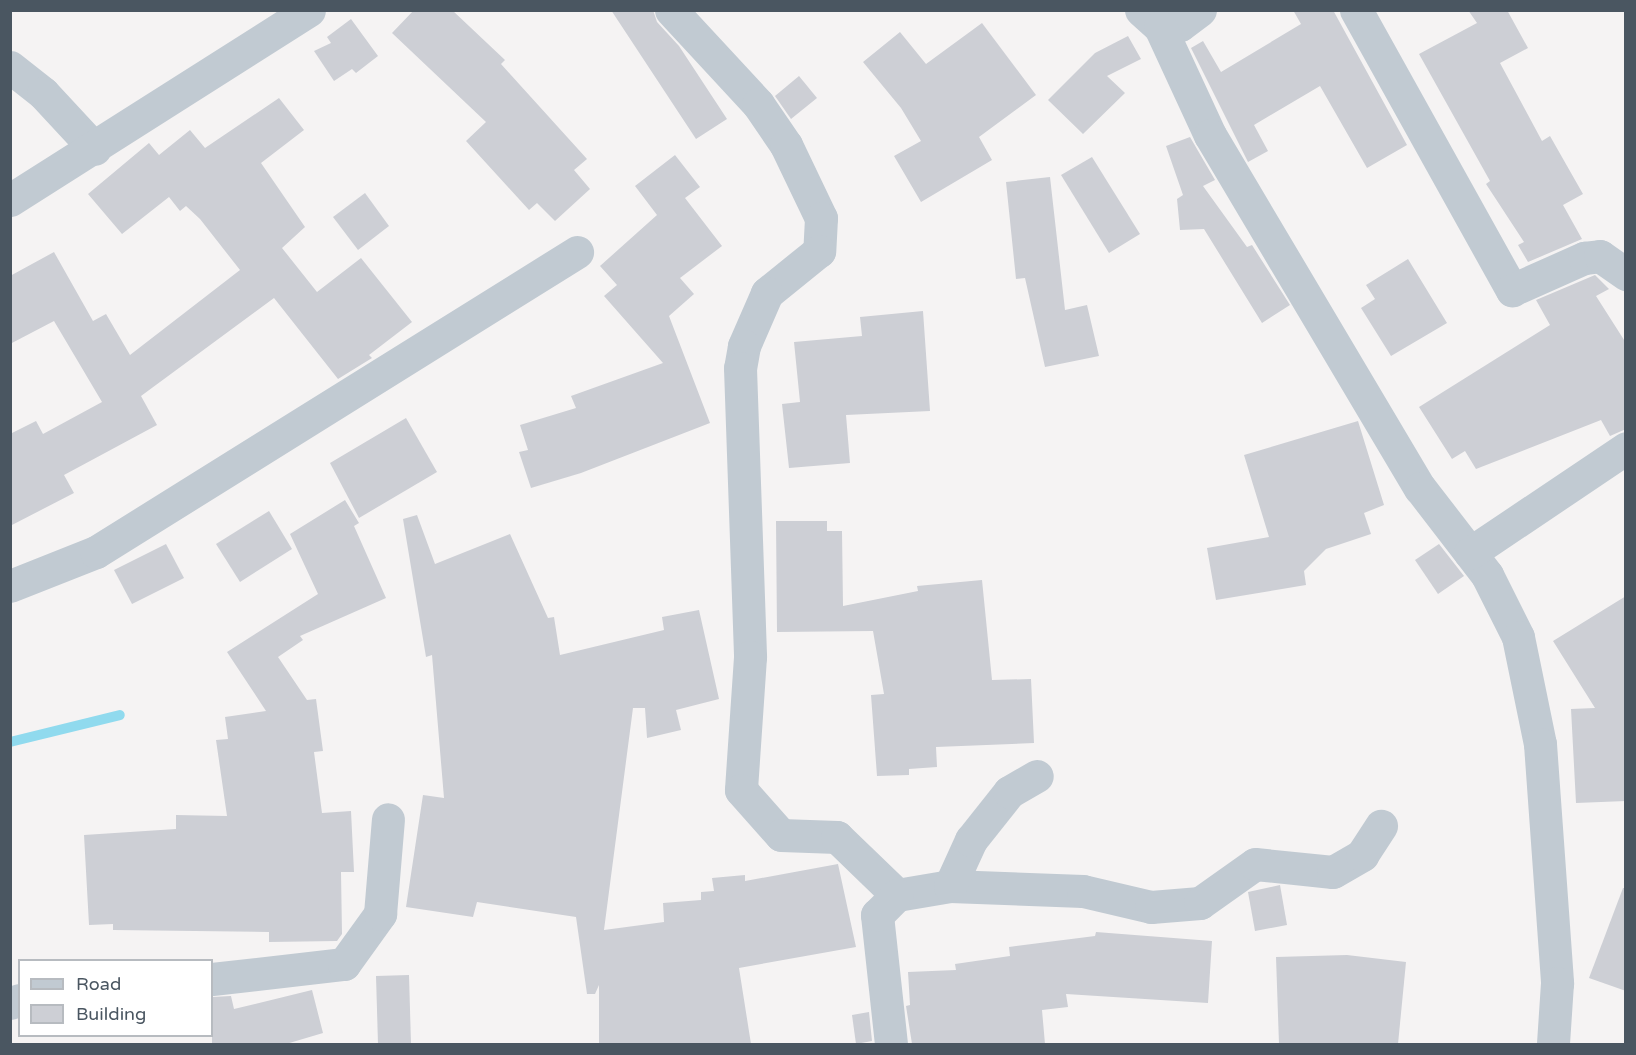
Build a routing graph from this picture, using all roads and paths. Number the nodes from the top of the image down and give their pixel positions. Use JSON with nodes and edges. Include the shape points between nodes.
{"nodes":[{"id":1,"x":309,"y":10,"type":"edge"},
{"id":2,"x":671,"y":10,"type":"edge"},
{"id":3,"x":1200,"y":10,"type":"edge"},
{"id":4,"x":1356,"y":10,"type":"edge"},
{"id":5,"x":1151,"y":19,"type":"edge"},
{"id":6,"x":10,"y":67,"type":"edge"},
{"id":7,"x":95,"y":149,"type":"junction"},
{"id":8,"x":10,"y":200,"type":"edge"},
{"id":9,"x":577,"y":252,"type":"dead end"},
{"id":10,"x":1626,"y":274,"type":"edge"},
{"id":11,"x":1626,"y":448,"type":"edge"},
{"id":12,"x":1470,"y":553,"type":"junction"},
{"id":13,"x":10,"y":586,"type":"edge"},
{"id":14,"x":1037,"y":776,"type":"dead end"},
{"id":15,"x":388,"y":819,"type":"dead end"},
{"id":16,"x":1381,"y":826,"type":"dead end"},
{"id":17,"x":950,"y":886,"type":"junction"},
{"id":18,"x":897,"y":895,"type":"junction"},
{"id":19,"x":213,"y":979,"type":"edge"},
{"id":20,"x":891,"y":1044,"type":"edge"},
{"id":21,"x":1553,"y":1044,"type":"edge"}],
"edges":[{"from":1,"to":7,"type":"street"},
{"from":2,"to":18,"type":"street","via":[[759,104],[786,145],[821,218],[819,251],[767,292],[744,345],[740,368],[750,657],[741,790],[781,834],[837,837]]},
{"from":3,"to":5,"type":"street","via":[[1180,25]]},
{"from":4,"to":10,"type":"street","via":[[1512,290],[1584,258],[1600,256]]},
{"from":5,"to":12,"type":"street","via":[[1210,135],[1420,488]]},
{"from":6,"to":7,"type":"street","via":[[43,93]]},
{"from":7,"to":8,"type":"street"},
{"from":9,"to":13,"type":"street","via":[[96,552]]},
{"from":11,"to":12,"type":"street"},
{"from":12,"to":21,"type":"street","via":[[1487,575],[1518,637],[1537,723],[1557,983]]},
{"from":14,"to":17,"type":"street","via":[[1009,792],[971,840]]},
{"from":15,"to":19,"type":"street","via":[[380,915],[344,964]]},
{"from":16,"to":17,"type":"street","via":[[1362,855],[1333,872],[1255,864],[1200,903],[1151,907],[1083,891]]},
{"from":17,"to":18,"type":"street"},
{"from":18,"to":20,"type":"street","via":[[876,915]]}]}
